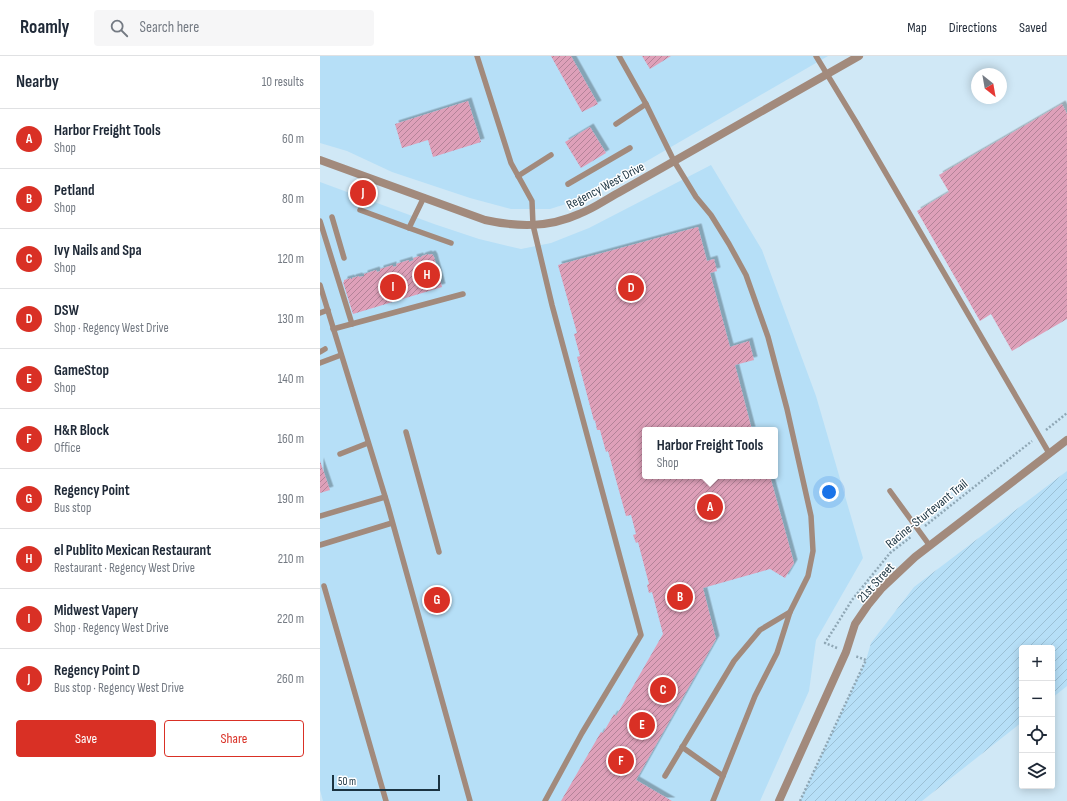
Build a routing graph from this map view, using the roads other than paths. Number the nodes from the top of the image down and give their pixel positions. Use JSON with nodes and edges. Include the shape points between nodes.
{"nodes":[{"id":1,"x":477,"y":56,"type":"edge"},
{"id":2,"x":619,"y":56,"type":"edge"},
{"id":3,"x":816,"y":56,"type":"edge"},
{"id":4,"x":859,"y":56,"type":"edge"},
{"id":5,"x":828,"y":75,"type":"junction"},
{"id":6,"x":646,"y":104,"type":"junction"},
{"id":7,"x":616,"y":124,"type":"dead end"},
{"id":8,"x":630,"y":148,"type":"dead end"},
{"id":9,"x":551,"y":155,"type":"dead end"},
{"id":10,"x":320,"y":160,"type":"edge"},
{"id":11,"x":674,"y":161,"type":"junction"},
{"id":12,"x":518,"y":176,"type":"junction"},
{"id":13,"x":568,"y":184,"type":"dead end"},
{"id":14,"x":424,"y":197,"type":"junction"},
{"id":15,"x":360,"y":210,"type":"dead end"},
{"id":16,"x":332,"y":218,"type":"dead end"},
{"id":17,"x":320,"y":221,"type":"edge"},
{"id":18,"x":532,"y":225,"type":"junction"},
{"id":19,"x":409,"y":228,"type":"junction"},
{"id":20,"x":451,"y":243,"type":"dead end"},
{"id":21,"x":344,"y":258,"type":"dead end"},
{"id":22,"x":320,"y":285,"type":"edge"},
{"id":23,"x":463,"y":294,"type":"dead end"},
{"id":24,"x":328,"y":310,"type":"junction"},
{"id":25,"x":320,"y":313,"type":"edge"},
{"id":26,"x":352,"y":324,"type":"junction"},
{"id":27,"x":333,"y":329,"type":"junction"},
{"id":28,"x":341,"y":355,"type":"junction"},
{"id":29,"x":320,"y":363,"type":"edge"},
{"id":30,"x":406,"y":432,"type":"dead end"},
{"id":31,"x":1067,"y":440,"type":"edge"},
{"id":32,"x":368,"y":443,"type":"junction"},
{"id":33,"x":1049,"y":453,"type":"junction"},
{"id":34,"x":340,"y":454,"type":"dead end"},
{"id":35,"x":890,"y":491,"type":"dead end"},
{"id":36,"x":385,"y":497,"type":"junction"},
{"id":37,"x":320,"y":516,"type":"edge"},
{"id":38,"x":392,"y":523,"type":"junction"},
{"id":39,"x":320,"y":546,"type":"edge"},
{"id":40,"x":930,"y":546,"type":"junction"},
{"id":41,"x":439,"y":552,"type":"dead end"},
{"id":42,"x":324,"y":586,"type":"dead end"},
{"id":43,"x":790,"y":612,"type":"junction"},
{"id":44,"x":682,"y":746,"type":"junction"},
{"id":45,"x":665,"y":776,"type":"dead end"},
{"id":46,"x":723,"y":776,"type":"junction"},
{"id":47,"x":386,"y":801,"type":"edge"},
{"id":48,"x":470,"y":801,"type":"edge"},
{"id":49,"x":545,"y":801,"type":"edge"},
{"id":50,"x":713,"y":801,"type":"edge"},
{"id":51,"x":779,"y":801,"type":"edge"}],
"edges":[{"from":1,"to":12,"type":"lane","via":[[511,163]]},
{"from":2,"to":6,"type":"lane"},
{"from":3,"to":5,"type":"lane"},
{"from":4,"to":5,"type":"street","name":"Regency West Drive"},
{"from":5,"to":11,"type":"street","name":"Regency West Drive"},
{"from":5,"to":33,"type":"lane"},
{"from":6,"to":7,"type":"lane"},
{"from":6,"to":11,"type":"lane"},
{"from":8,"to":13,"type":"lane"},
{"from":9,"to":12,"type":"lane"},
{"from":10,"to":14,"type":"street","name":"Regency West Drive"},
{"from":11,"to":18,"type":"street","name":"Regency West Drive","via":[[579,214],[556,222]]},
{"from":11,"to":43,"type":"lane","via":[[696,197],[712,215],[746,275],[768,337],[787,409],[811,516],[813,551],[808,576]]},
{"from":12,"to":18,"type":"lane","via":[[532,201]]},
{"from":14,"to":18,"type":"street","name":"Regency West Drive","via":[[485,220],[508,225]]},
{"from":14,"to":19,"type":"lane"},
{"from":15,"to":19,"type":"lane"},
{"from":16,"to":21,"type":"lane"},
{"from":17,"to":26,"type":"lane"},
{"from":18,"to":49,"type":"lane","via":[[553,312],[642,635],[582,733]]},
{"from":19,"to":20,"type":"lane"},
{"from":22,"to":24,"type":"lane"},
{"from":23,"to":26,"type":"lane"},
{"from":24,"to":25,"type":"lane"},
{"from":24,"to":27,"type":"lane"},
{"from":26,"to":27,"type":"lane"},
{"from":27,"to":28,"type":"lane"},
{"from":28,"to":29,"type":"lane"},
{"from":28,"to":32,"type":"lane"},
{"from":30,"to":41,"type":"lane"},
{"from":31,"to":33,"type":"street","name":"21st Street"},
{"from":32,"to":34,"type":"lane"},
{"from":32,"to":36,"type":"lane"},
{"from":33,"to":40,"type":"street","name":"21st Street"},
{"from":35,"to":40,"type":"lane"},
{"from":36,"to":37,"type":"lane"},
{"from":36,"to":38,"type":"lane"},
{"from":38,"to":39,"type":"lane"},
{"from":38,"to":48,"type":"lane"},
{"from":40,"to":51,"type":"street","name":"21st Street","via":[[898,572],[868,605],[855,624],[846,652]]},
{"from":42,"to":47,"type":"lane"},
{"from":43,"to":44,"type":"lane","via":[[760,630],[734,661]]},
{"from":43,"to":46,"type":"lane","via":[[777,653],[755,696]]},
{"from":44,"to":45,"type":"lane"},
{"from":44,"to":46,"type":"lane"},
{"from":46,"to":50,"type":"lane"}]}
